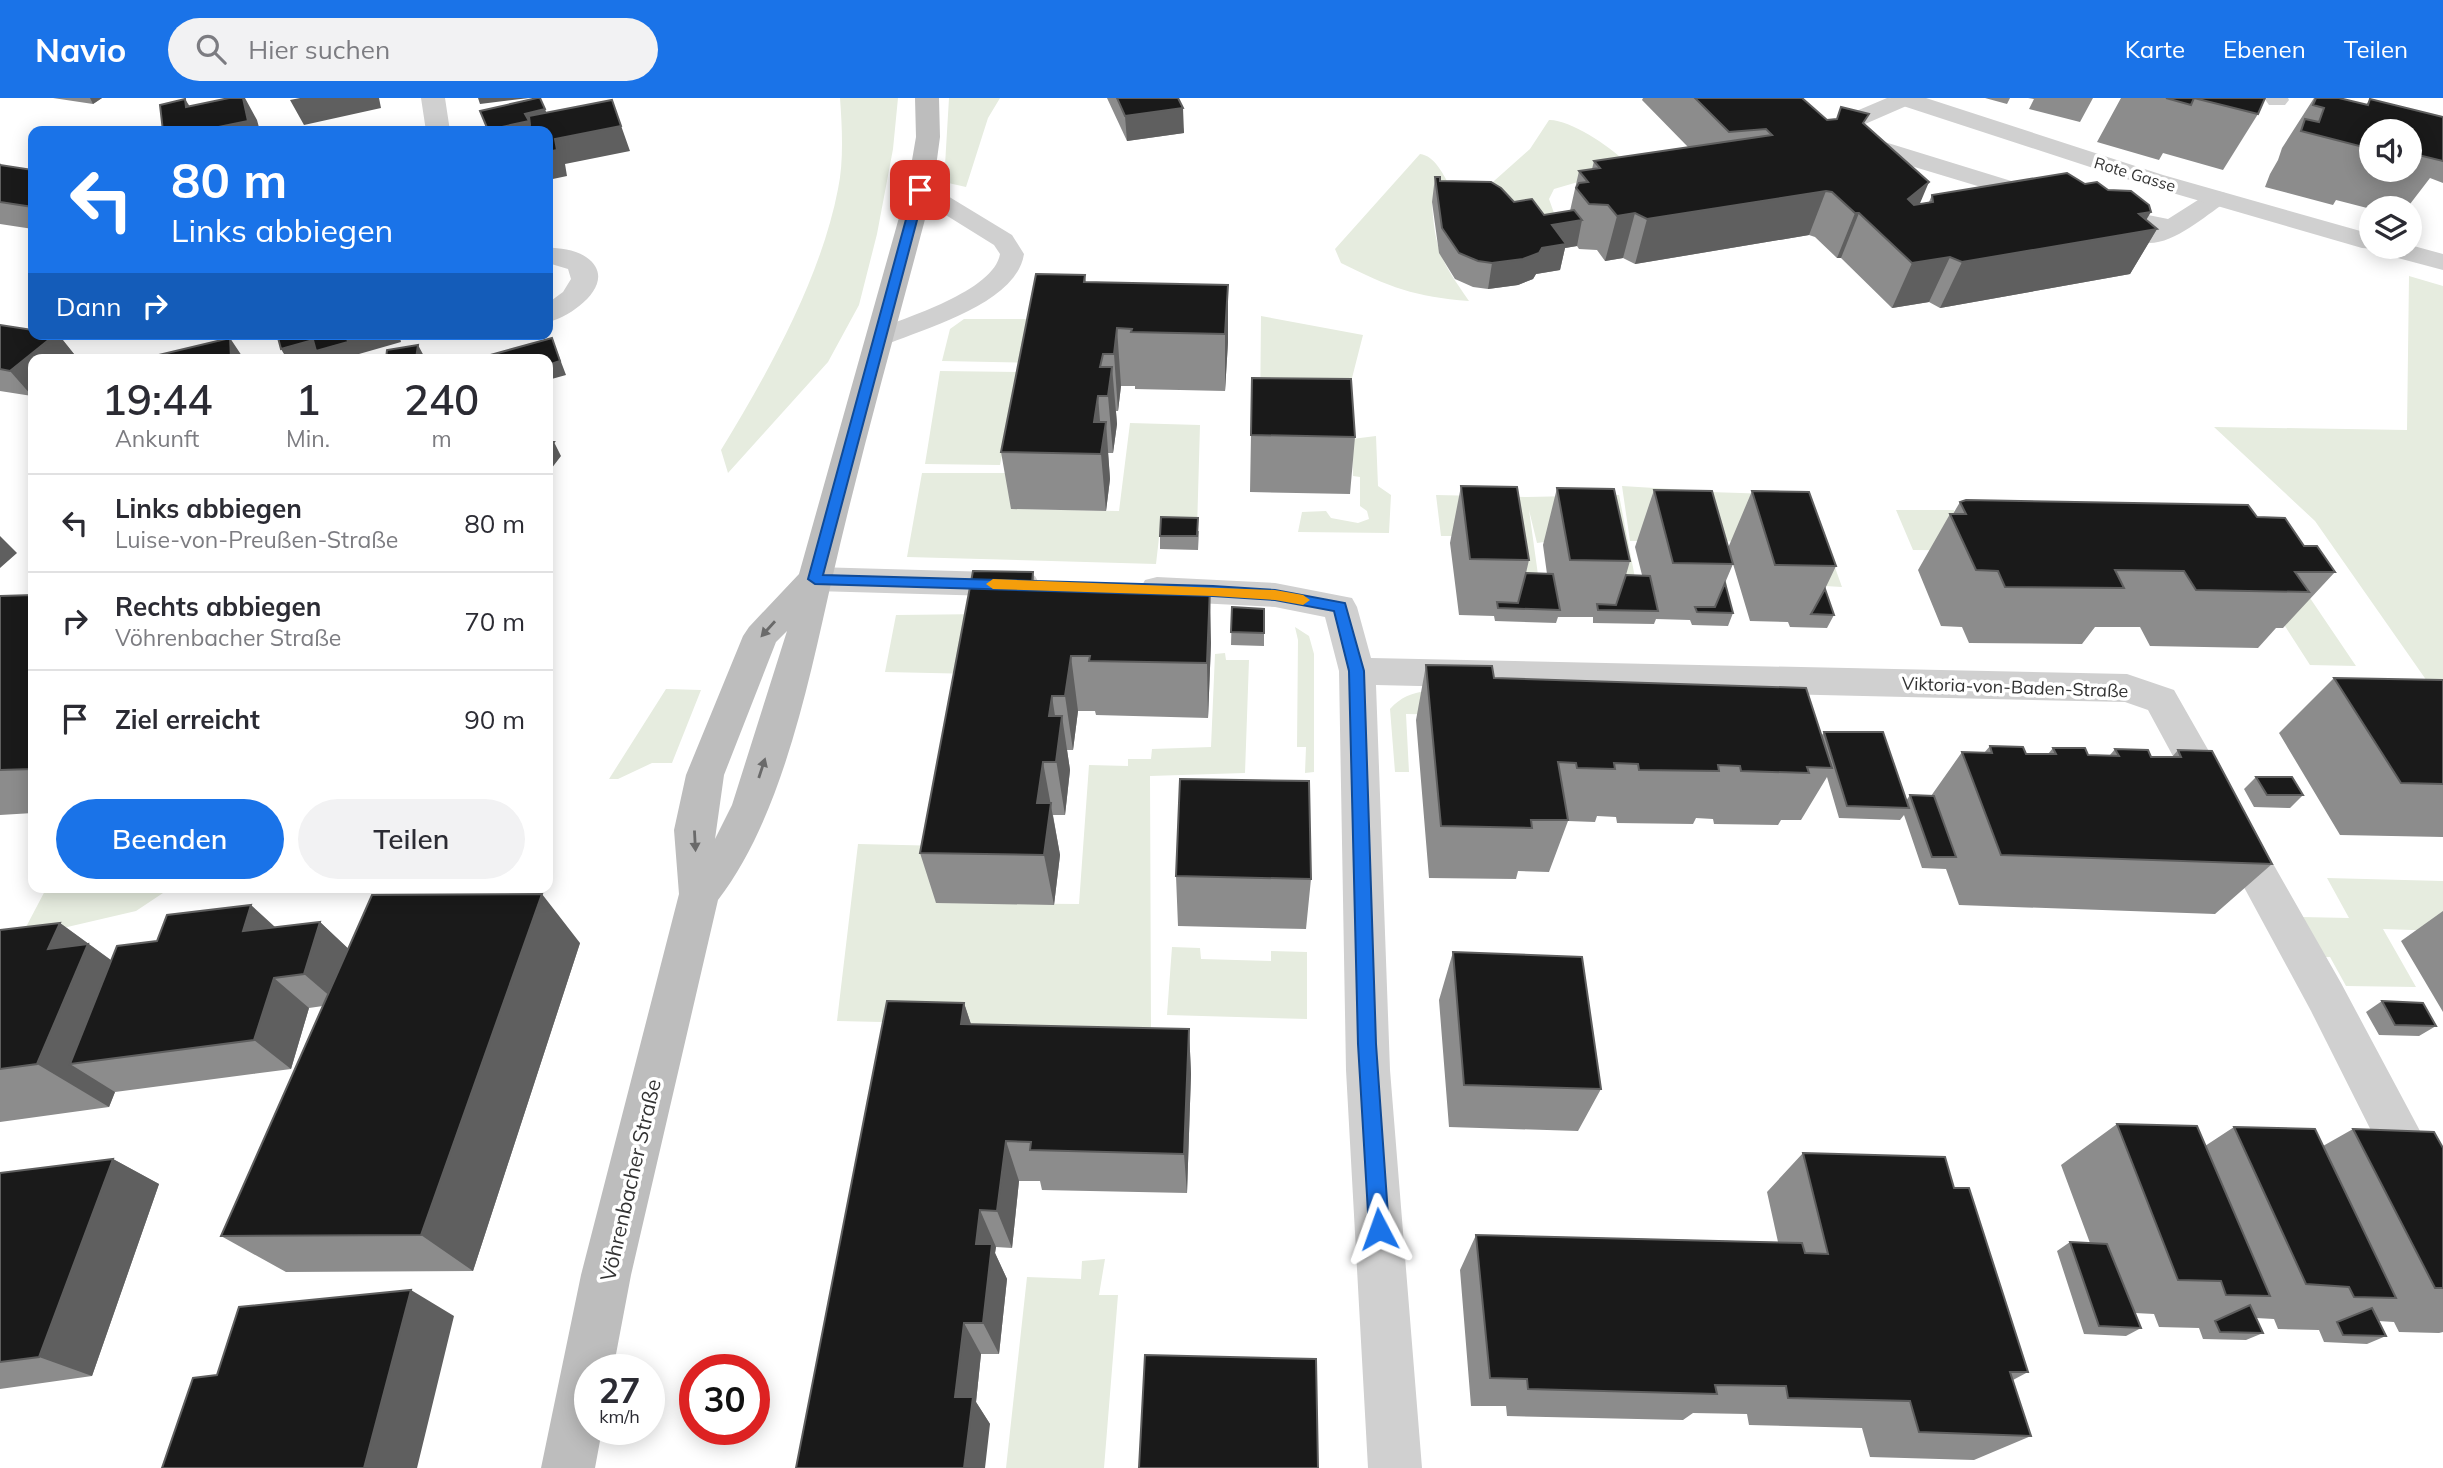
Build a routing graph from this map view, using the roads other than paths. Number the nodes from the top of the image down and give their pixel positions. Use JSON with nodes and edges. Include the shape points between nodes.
{"nodes":[{"id":1,"x":433,"y":98,"type":"edge"},
{"id":2,"x":927,"y":98,"type":"edge"},
{"id":3,"x":1903,"y":98,"type":"edge"},
{"id":4,"x":437,"y":126,"type":"edge"},
{"id":5,"x":920,"y":190,"type":"junction"},
{"id":6,"x":2217,"y":198,"type":"junction"},
{"id":7,"x":2059,"y":202,"type":"edge"},
{"id":8,"x":2084,"y":208,"type":"edge"},
{"id":9,"x":2172,"y":228,"type":"junction"},
{"id":10,"x":2359,"y":239,"type":"edge"},
{"id":11,"x":2136,"y":243,"type":"edge"},
{"id":12,"x":553,"y":255,"type":"edge"},
{"id":13,"x":2422,"y":256,"type":"edge"},
{"id":14,"x":2443,"y":262,"type":"edge"},
{"id":15,"x":553,"y":312,"type":"edge"},
{"id":16,"x":881,"y":337,"type":"junction"},
{"id":17,"x":815,"y":579,"type":"junction"},
{"id":18,"x":1049,"y":586,"type":"edge"},
{"id":19,"x":1131,"y":589,"type":"edge"},
{"id":20,"x":1357,"y":671,"type":"junction"},
{"id":21,"x":699,"y":894,"type":"junction"},
{"id":22,"x":2443,"y":1223,"type":"edge"},
{"id":23,"x":568,"y":1468,"type":"edge"},
{"id":24,"x":1395,"y":1468,"type":"edge"}],
"edges":[{"from":1,"to":4,"type":"street"},
{"from":2,"to":5,"type":"street","name":"Vöhrenbacher Straße","via":[[928,138]]},
{"from":3,"to":6,"type":"street","name":"Rote Gasse"},
{"from":3,"to":7,"type":"lane","via":[[1818,129]]},
{"from":5,"to":16,"type":"street","name":"Vöhrenbacher Straße"},
{"from":5,"to":16,"type":"lane","via":[[1003,240],[1012,254],[1010,268],[992,285]]},
{"from":6,"to":9,"type":"lane"},
{"from":6,"to":10,"type":"street","name":"Rote Gasse"},
{"from":8,"to":9,"type":"lane"},
{"from":9,"to":11,"type":"lane"},
{"from":12,"to":15,"type":"street","via":[[569,256],[580,264],[584,275],[581,292]]},
{"from":13,"to":14,"type":"street"},
{"from":16,"to":17,"type":"street","name":"Vöhrenbacher Straße"},
{"from":17,"to":18,"type":"street"},
{"from":21,"to":17,"type":"street","name":"Vöhrenbacher Straße","one_way":true,"via":[[721,866],[751,805],[801,646]]},
{"from":17,"to":21,"type":"street","name":"Vöhrenbacher Straße","one_way":true,"via":[[761,636],[705,775],[694,830]]},
{"from":19,"to":20,"type":"street","via":[[1275,595],[1340,607]]},
{"from":20,"to":22,"type":"street","name":"Viktoria-von-Baden-Straße","via":[[2127,688],[2161,701],[2326,997]]},
{"from":20,"to":24,"type":"street","via":[[1368,1070]]},
{"from":21,"to":23,"type":"street","name":"Vöhrenbacher Straße","via":[[606,1275]]}]}
